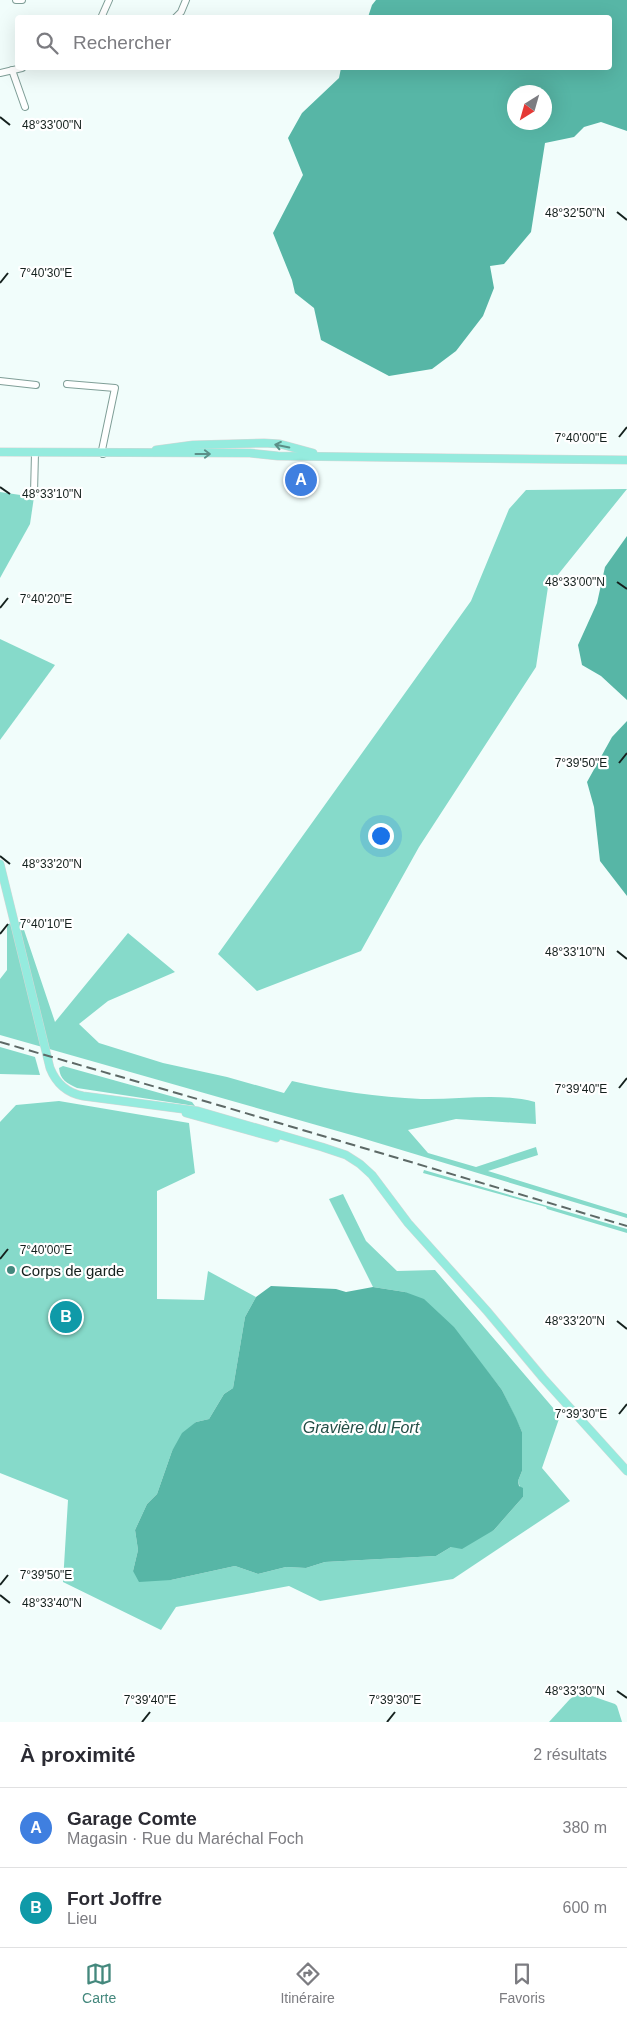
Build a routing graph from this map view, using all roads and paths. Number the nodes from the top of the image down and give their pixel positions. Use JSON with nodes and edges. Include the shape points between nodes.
{"nodes":[{"id":1,"x":16,"y":0,"type":"edge"},
{"id":2,"x":22,"y":0,"type":"edge"},
{"id":3,"x":108,"y":0,"type":"edge"},
{"id":4,"x":186,"y":0,"type":"edge"},
{"id":5,"x":102,"y":15,"type":"edge"},
{"id":6,"x":178,"y":15,"type":"edge"},
{"id":7,"x":15,"y":69,"type":"edge"},
{"id":8,"x":12,"y":70,"type":"junction"},
{"id":9,"x":0,"y":73,"type":"edge"},
{"id":10,"x":25,"y":107,"type":"dead end"},
{"id":11,"x":0,"y":381,"type":"edge"},
{"id":12,"x":67,"y":384,"type":"dead end"},
{"id":13,"x":36,"y":385,"type":"dead end"},
{"id":14,"x":244,"y":443,"type":"junction"},
{"id":15,"x":226,"y":444,"type":"junction"},
{"id":16,"x":185,"y":450,"type":"junction"},
{"id":17,"x":0,"y":452,"type":"edge"},
{"id":18,"x":35,"y":453,"type":"junction"},
{"id":19,"x":103,"y":454,"type":"junction"},
{"id":20,"x":226,"y":454,"type":"junction"},
{"id":21,"x":244,"y":454,"type":"junction"},
{"id":22,"x":330,"y":456,"type":"junction"},
{"id":23,"x":627,"y":460,"type":"edge"},
{"id":24,"x":34,"y":493,"type":"dead end"},
{"id":25,"x":0,"y":864,"type":"edge"},
{"id":26,"x":627,"y":1469,"type":"edge"}],
"edges":[{"from":1,"to":2,"type":"street"},
{"from":3,"to":5,"type":"street"},
{"from":4,"to":6,"type":"street"},
{"from":7,"to":8,"type":"street"},
{"from":8,"to":9,"type":"street"},
{"from":8,"to":10,"type":"street"},
{"from":11,"to":13,"type":"street"},
{"from":12,"to":19,"type":"street","via":[[115,388]]},
{"from":14,"to":15,"type":"main road"},
{"from":14,"to":21,"type":"main road"},
{"from":22,"to":14,"type":"main road","one_way":true,"via":[[280,444]]},
{"from":15,"to":16,"type":"main road"},
{"from":15,"to":20,"type":"main road"},
{"from":16,"to":19,"type":"main road"},
{"from":16,"to":20,"type":"main road","one_way":true},
{"from":17,"to":18,"type":"main road"},
{"from":18,"to":19,"type":"main road"},
{"from":18,"to":24,"type":"street"},
{"from":20,"to":21,"type":"main road"},
{"from":21,"to":22,"type":"main road"},
{"from":22,"to":23,"type":"main road"},
{"from":25,"to":26,"type":"main road","via":[[48,1061],[54,1077],[65,1089],[77,1095],[198,1111],[322,1146],[367,1170],[408,1223]]}]}
